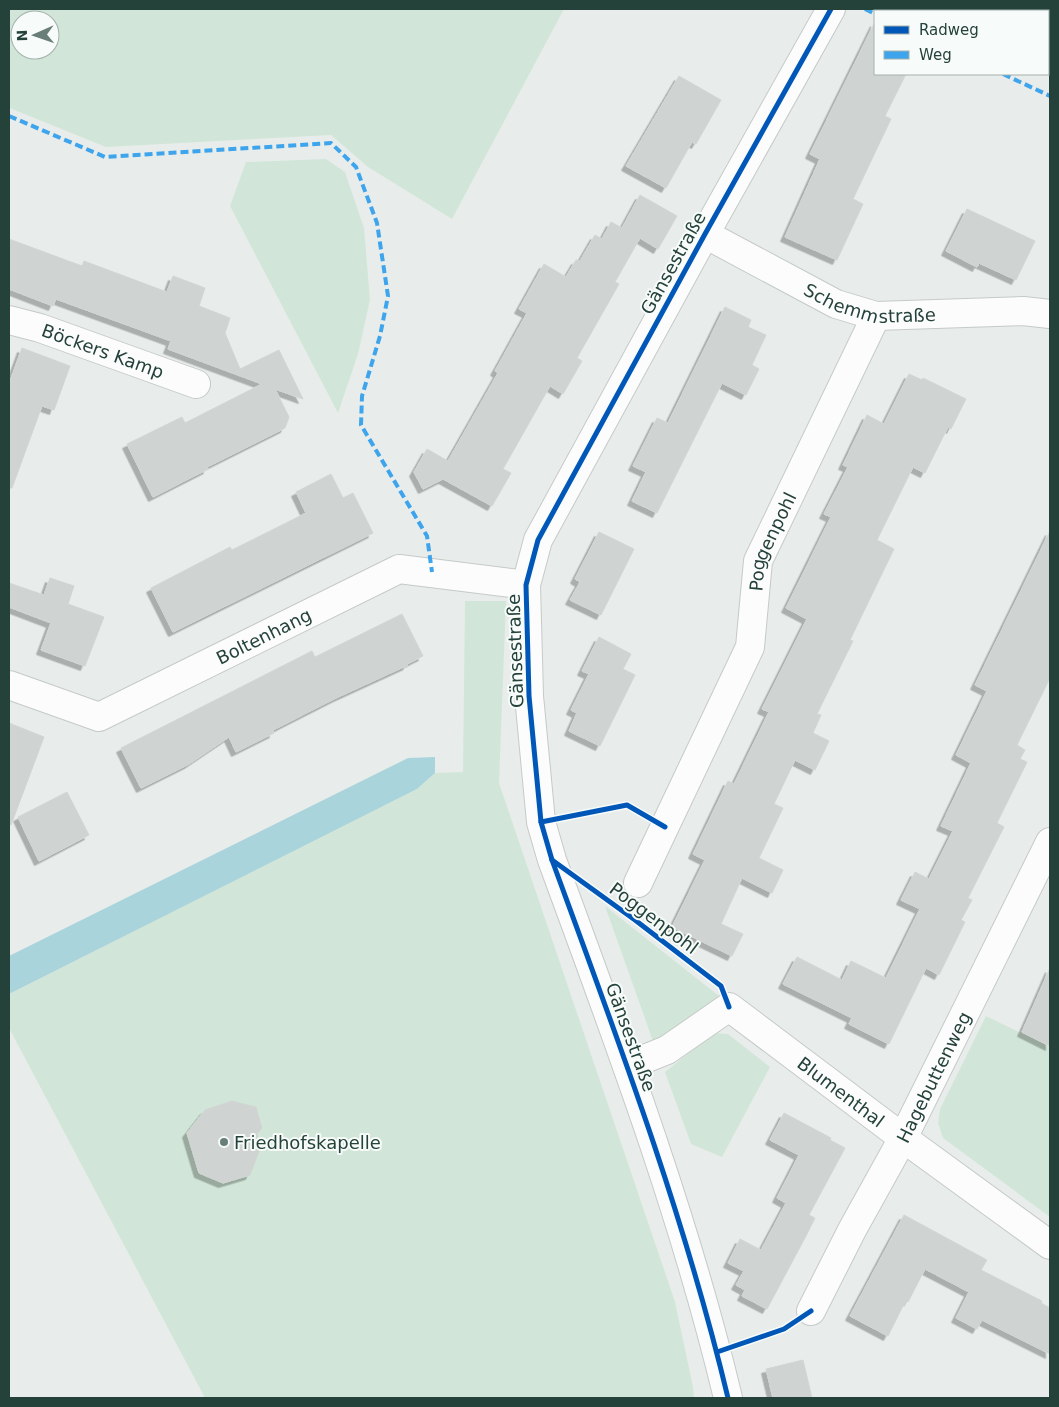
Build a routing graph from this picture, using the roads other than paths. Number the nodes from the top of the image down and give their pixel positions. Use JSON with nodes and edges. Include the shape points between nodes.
{"nodes":[{"id":1,"x":831,"y":9,"type":"edge"},
{"id":2,"x":705,"y":234,"type":"junction"},
{"id":3,"x":1050,"y":314,"type":"edge"},
{"id":4,"x":876,"y":316,"type":"junction"},
{"id":5,"x":9,"y":320,"type":"edge"},
{"id":6,"x":196,"y":384,"type":"dead end"},
{"id":7,"x":526,"y":585,"type":"junction"},
{"id":8,"x":9,"y":685,"type":"edge"},
{"id":9,"x":1050,"y":842,"type":"edge"},
{"id":10,"x":638,"y":883,"type":"dead end"},
{"id":11,"x":627,"y":1066,"type":"junction"},
{"id":12,"x":903,"y":1138,"type":"junction"},
{"id":13,"x":1050,"y":1245,"type":"edge"},
{"id":14,"x":811,"y":1311,"type":"dead end"},
{"id":15,"x":728,"y":1398,"type":"edge"}],
"edges":[{"from":1,"to":2,"type":"street","name":"Gänsestraße"},
{"from":2,"to":4,"type":"street","name":"Schemmstraße","via":[[836,304]]},
{"from":2,"to":7,"type":"street","name":"Gänsestraße","via":[[538,540]]},
{"from":3,"to":4,"type":"street","name":"Schemmstraße","via":[[1023,311]]},
{"from":4,"to":10,"type":"street","name":"Poggenpohl","via":[[758,561],[750,647]]},
{"from":5,"to":6,"type":"street","name":"Böckers Kamp"},
{"from":7,"to":8,"type":"street","name":"Boltenhang","via":[[399,569],[99,717]]},
{"from":7,"to":11,"type":"street","name":"Gänsestraße","via":[[529,696],[541,822]]},
{"from":9,"to":12,"type":"street","name":"Hagebuttenweg"},
{"from":11,"to":12,"type":"street","name":"Blumenthal","via":[[667,1050],[729,1007]]},
{"from":11,"to":15,"type":"street","name":"Gänsestraße","via":[[679,1220]]},
{"from":12,"to":13,"type":"street","name":"Blumenthal"},
{"from":12,"to":14,"type":"street","name":"Hagebuttenweg"}]}
